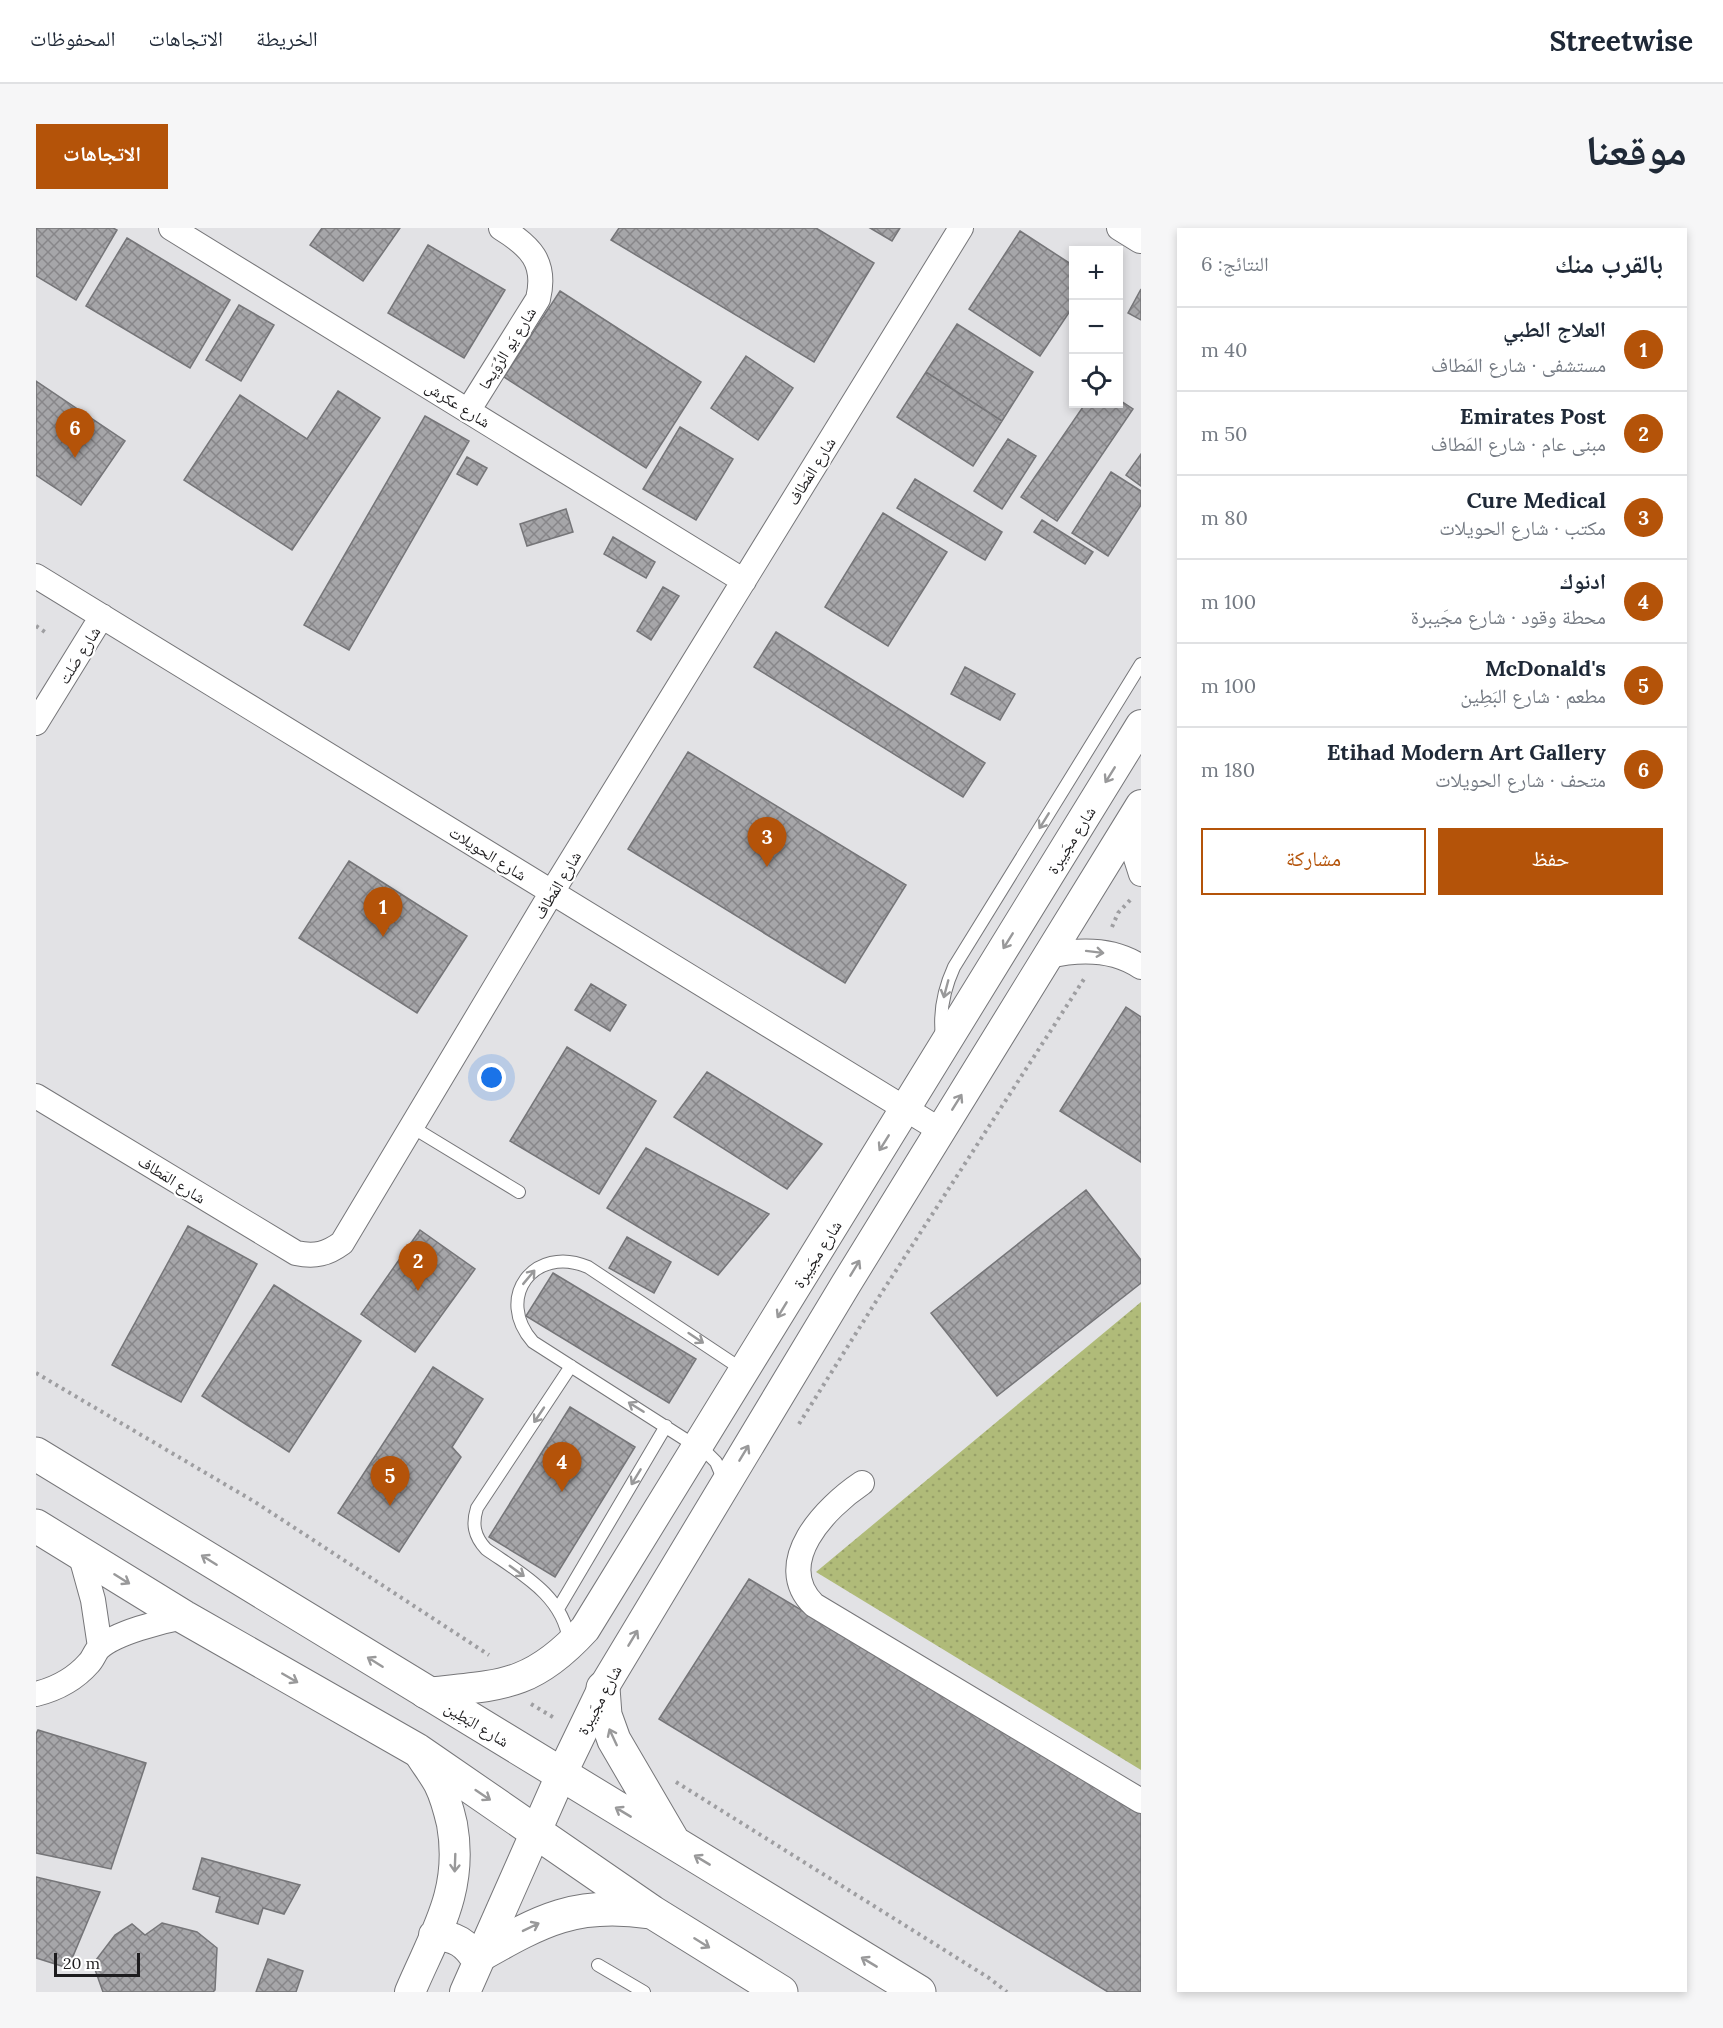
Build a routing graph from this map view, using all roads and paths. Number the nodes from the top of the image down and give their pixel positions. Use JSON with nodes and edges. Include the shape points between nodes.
{"nodes":[{"id":1,"x":171,"y":228,"type":"edge"},
{"id":2,"x":501,"y":228,"type":"edge"},
{"id":3,"x":961,"y":228,"type":"edge"},
{"id":4,"x":1119,"y":228,"type":"edge"},
{"id":5,"x":1140,"y":241,"type":"edge"},
{"id":6,"x":468,"y":411,"type":"junction"},
{"id":7,"x":36,"y":576,"type":"edge"},
{"id":8,"x":744,"y":580,"type":"junction"},
{"id":9,"x":102,"y":616,"type":"junction"},
{"id":10,"x":36,"y":626,"type":"edge"},
{"id":11,"x":45,"y":632,"type":"dead end"},
{"id":12,"x":1141,"y":664,"type":"edge"},
{"id":13,"x":36,"y":723,"type":"edge"},
{"id":14,"x":1141,"y":725,"type":"edge"},
{"id":15,"x":1136,"y":813,"type":"edge"},
{"id":16,"x":1141,"y":874,"type":"edge"},
{"id":17,"x":552,"y":892,"type":"junction"},
{"id":18,"x":1048,"y":956,"type":"junction"},
{"id":19,"x":1141,"y":966,"type":"edge"},
{"id":20,"x":1082,"y":982,"type":"dead end"},
{"id":21,"x":944,"y":1046,"type":"junction"},
{"id":22,"x":36,"y":1095,"type":"edge"},
{"id":23,"x":906,"y":1109,"type":"junction"},
{"id":24,"x":412,"y":1127,"type":"junction"},
{"id":25,"x":940,"y":1130,"type":"junction"},
{"id":26,"x":519,"y":1192,"type":"dead end"},
{"id":27,"x":571,"y":1366,"type":"junction"},
{"id":28,"x":745,"y":1371,"type":"junction"},
{"id":29,"x":36,"y":1373,"type":"edge"},
{"id":30,"x":666,"y":1426,"type":"junction"},
{"id":31,"x":794,"y":1432,"type":"dead end"},
{"id":32,"x":698,"y":1447,"type":"junction"},
{"id":33,"x":36,"y":1454,"type":"edge"},
{"id":34,"x":862,"y":1483,"type":"dead end"},
{"id":35,"x":725,"y":1485,"type":"junction"},
{"id":36,"x":36,"y":1526,"type":"edge"},
{"id":37,"x":80,"y":1553,"type":"junction"},
{"id":38,"x":558,"y":1609,"type":"junction"},
{"id":39,"x":183,"y":1617,"type":"junction"},
{"id":40,"x":570,"y":1646,"type":"junction"},
{"id":41,"x":100,"y":1647,"type":"junction"},
{"id":42,"x":477,"y":1648,"type":"dead end"},
{"id":43,"x":603,"y":1689,"type":"junction"},
{"id":44,"x":425,"y":1693,"type":"junction"},
{"id":45,"x":36,"y":1694,"type":"edge"},
{"id":46,"x":526,"y":1701,"type":"dead end"},
{"id":47,"x":561,"y":1723,"type":"dead end"},
{"id":48,"x":417,"y":1750,"type":"junction"},
{"id":49,"x":561,"y":1775,"type":"junction"},
{"id":50,"x":687,"y":1790,"type":"dead end"},
{"id":51,"x":1141,"y":1801,"type":"edge"},
{"id":52,"x":536,"y":1831,"type":"junction"},
{"id":53,"x":674,"y":1842,"type":"junction"},
{"id":54,"x":652,"y":1912,"type":"junction"},
{"id":55,"x":434,"y":1935,"type":"junction"},
{"id":56,"x":478,"y":1958,"type":"junction"},
{"id":57,"x":598,"y":1965,"type":"dead end"},
{"id":58,"x":410,"y":1992,"type":"edge"},
{"id":59,"x":465,"y":1992,"type":"edge"},
{"id":60,"x":644,"y":1992,"type":"edge"},
{"id":61,"x":781,"y":1992,"type":"edge"},
{"id":62,"x":919,"y":1992,"type":"edge"},
{"id":63,"x":1008,"y":1992,"type":"edge"}],
"edges":[{"from":1,"to":6,"type":"street","name":"شارع عكرش"},
{"from":2,"to":6,"type":"street","name":"شارع يَو الرِّوَيحا","via":[[530,249],[540,270],[540,290]]},
{"from":3,"to":8,"type":"street","name":"شارع المَطاف"},
{"from":4,"to":5,"type":"street"},
{"from":6,"to":8,"type":"street","name":"شارع عكرش"},
{"from":7,"to":9,"type":"street","name":"شارع الحويلات"},
{"from":8,"to":17,"type":"street","name":"شارع المَطاف"},
{"from":9,"to":13,"type":"street","name":"شارع صَلت"},
{"from":9,"to":17,"type":"street","name":"شارع الحويلات"},
{"from":10,"to":11,"type":"path"},
{"from":12,"to":21,"type":"lane","one_way":true,"via":[[954,967],[941,1008]]},
{"from":14,"to":21,"type":"street","name":"شارع مجَيبرة","one_way":true},
{"from":15,"to":16,"type":"street","via":[[1134,852]]},
{"from":15,"to":18,"type":"street","name":"شارع مجَيبرة"},
{"from":17,"to":23,"type":"street","name":"شارع الحويلات"},
{"from":17,"to":24,"type":"street","name":"شارع المَطاف"},
{"from":18,"to":19,"type":"street","one_way":true,"via":[[1102,952]]},
{"from":25,"to":18,"type":"street","name":"شارع مجَيبرة","one_way":true},
{"from":20,"to":31,"type":"path"},
{"from":21,"to":23,"type":"street","name":"شارع مجَيبرة"},
{"from":22,"to":24,"type":"street","name":"شارع المَطاف","via":[[285,1248],[308,1256],[321,1255],[342,1243]]},
{"from":23,"to":25,"type":"street","name":"شارع الحويلات"},
{"from":23,"to":28,"type":"street","name":"شارع مجَيبرة","one_way":true},
{"from":24,"to":26,"type":"lane"},
{"from":35,"to":25,"type":"street","name":"شارع مجَيبرة","one_way":true},
{"from":27,"to":28,"type":"lane","one_way":true,"via":[[533,1342],[518,1319],[519,1292],[525,1280],[547,1263],[561,1260],[588,1267]]},
{"from":30,"to":27,"type":"lane","one_way":true},
{"from":27,"to":38,"type":"lane","one_way":true,"via":[[477,1508],[473,1524],[486,1549],[541,1588]]},
{"from":28,"to":32,"type":"street","name":"شارع مجَيبرة"},
{"from":29,"to":42,"type":"path","via":[[255,1502]]},
{"from":30,"to":32,"type":"lane"},
{"from":30,"to":38,"type":"lane","one_way":true},
{"from":32,"to":35,"type":"lane","via":[[716,1462]]},
{"from":32,"to":40,"type":"street","name":"شارع مجَيبرة","via":[[596,1614]]},
{"from":44,"to":33,"type":"main road","name":"شارع البَطِين","one_way":true},
{"from":34,"to":51,"type":"street","via":[[829,1510],[803,1548],[798,1576],[806,1597]]},
{"from":43,"to":35,"type":"street","name":"شارع مجَيبرة","one_way":true},
{"from":36,"to":37,"type":"main road"},
{"from":37,"to":39,"type":"main road","one_way":true},
{"from":37,"to":41,"type":"street"},
{"from":38,"to":40,"type":"lane"},
{"from":39,"to":41,"type":"street","via":[[140,1628]]},
{"from":39,"to":48,"type":"main road","one_way":true},
{"from":40,"to":44,"type":"street","name":"شارع مجَيبرة","via":[[553,1661],[513,1681]]},
{"from":41,"to":45,"type":"street","via":[[77,1675]]},
{"from":43,"to":49,"type":"street","name":"شارع مجَيبرة"},
{"from":53,"to":43,"type":"main road","one_way":true,"via":[[614,1740],[605,1715]]},
{"from":44,"to":49,"type":"main road","name":"شارع البَطِين"},
{"from":46,"to":47,"type":"path"},
{"from":48,"to":52,"type":"main road","one_way":true},
{"from":48,"to":55,"type":"street","one_way":true,"via":[[440,1785],[454,1839],[454,1878],[449,1902]]},
{"from":49,"to":52,"type":"street","name":"شارع مجَيبرة"},
{"from":53,"to":49,"type":"main road","name":"شارع البَطِين","one_way":true},
{"from":50,"to":63,"type":"path"},
{"from":52,"to":54,"type":"main road"},
{"from":52,"to":56,"type":"street","name":"شارع مجَيبرة"},
{"from":62,"to":53,"type":"main road","name":"شارع البَطِين","one_way":true},
{"from":56,"to":54,"type":"main road","one_way":true,"via":[[537,1924],[573,1912],[604,1908]]},
{"from":54,"to":61,"type":"main road","one_way":true},
{"from":55,"to":56,"type":"street","via":[[445,1935],[465,1944]]},
{"from":55,"to":58,"type":"street"},
{"from":56,"to":59,"type":"street","name":"شارع مجَيبرة"},
{"from":57,"to":60,"type":"lane"}]}
